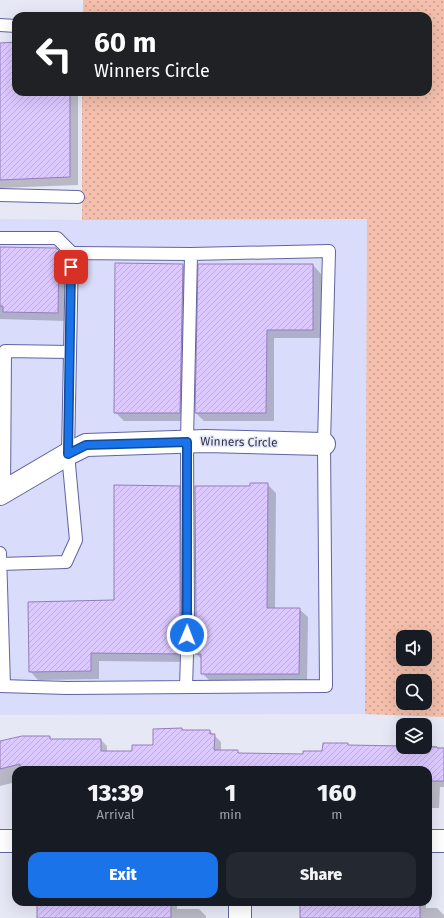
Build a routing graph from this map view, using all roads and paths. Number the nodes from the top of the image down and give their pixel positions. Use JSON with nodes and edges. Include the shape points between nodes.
{"nodes":[{"id":1,"x":0,"y":26,"type":"edge"},
{"id":2,"x":12,"y":26,"type":"edge"},
{"id":3,"x":0,"y":195,"type":"edge"},
{"id":4,"x":78,"y":197,"type":"dead end"},
{"id":5,"x":0,"y":238,"type":"edge"},
{"id":6,"x":72,"y":253,"type":"junction"},
{"id":7,"x":190,"y":254,"type":"junction"},
{"id":8,"x":70,"y":352,"type":"junction"},
{"id":9,"x":187,"y":442,"type":"junction"},
{"id":10,"x":324,"y":444,"type":"junction"},
{"id":11,"x":68,"y":454,"type":"junction"},
{"id":12,"x":2,"y":493,"type":"edge"},
{"id":13,"x":0,"y":553,"type":"edge"},
{"id":14,"x":0,"y":564,"type":"edge"},
{"id":15,"x":2,"y":686,"type":"edge"},
{"id":16,"x":186,"y":687,"type":"junction"},
{"id":17,"x":0,"y":841,"type":"edge"},
{"id":18,"x":12,"y":841,"type":"edge"},
{"id":19,"x":432,"y":841,"type":"edge"},
{"id":20,"x":444,"y":841,"type":"edge"},
{"id":21,"x":240,"y":906,"type":"edge"},
{"id":22,"x":240,"y":918,"type":"edge"}],
"edges":[{"from":1,"to":2,"type":"lane"},
{"from":3,"to":4,"type":"lane"},
{"from":5,"to":6,"type":"lane","via":[[57,238]]},
{"from":6,"to":7,"type":"lane"},
{"from":6,"to":8,"type":"lane"},
{"from":7,"to":9,"type":"lane"},
{"from":7,"to":10,"type":"lane","via":[[329,251]]},
{"from":8,"to":11,"type":"lane"},
{"from":8,"to":12,"type":"lane","via":[[5,351]]},
{"from":9,"to":10,"type":"street","name":"Winners Circle"},
{"from":9,"to":11,"type":"street","name":"Winners Circle","via":[[86,445]]},
{"from":9,"to":16,"type":"lane"},
{"from":10,"to":16,"type":"lane","via":[[326,686]]},
{"from":11,"to":12,"type":"street","name":"Winners Circle"},
{"from":11,"to":14,"type":"lane","via":[[76,540],[66,562]]},
{"from":13,"to":14,"type":"lane"},
{"from":14,"to":15,"type":"lane"},
{"from":15,"to":16,"type":"lane"},
{"from":17,"to":18,"type":"street"},
{"from":19,"to":20,"type":"street"},
{"from":21,"to":22,"type":"street"}]}
